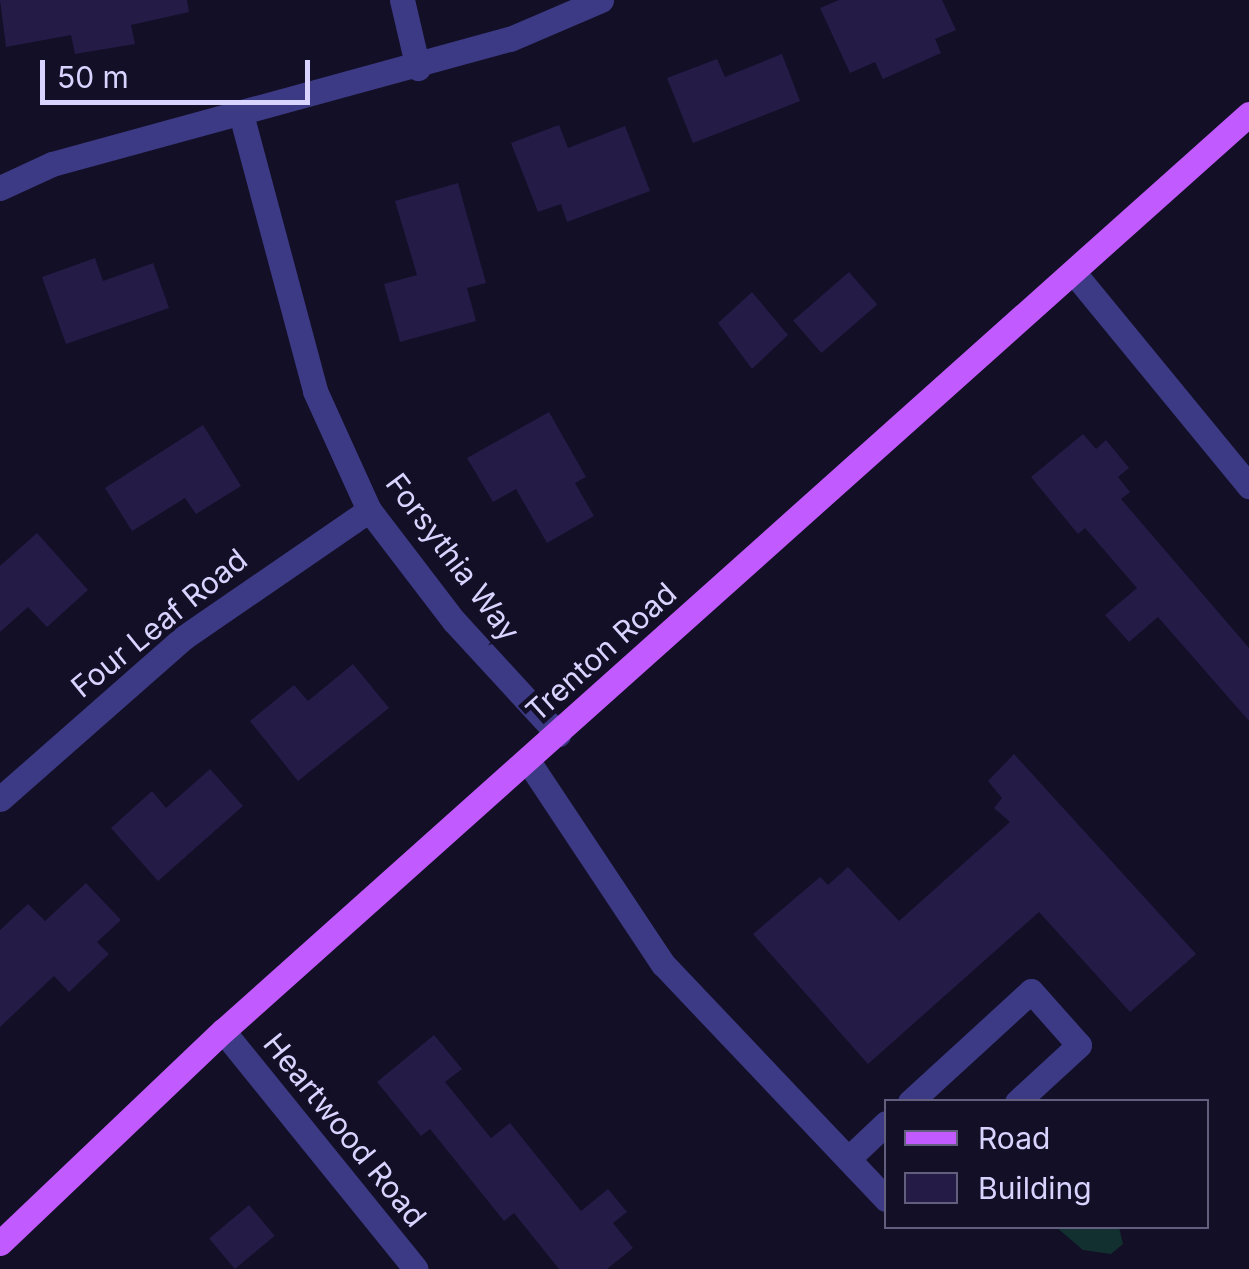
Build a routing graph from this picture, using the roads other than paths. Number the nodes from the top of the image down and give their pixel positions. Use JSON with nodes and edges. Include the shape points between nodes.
{"nodes":[{"id":1,"x":402,"y":0,"type":"edge"},
{"id":2,"x":601,"y":0,"type":"edge"},
{"id":3,"x":418,"y":68,"type":"junction"},
{"id":4,"x":242,"y":114,"type":"junction"},
{"id":5,"x":1249,"y":114,"type":"edge"},
{"id":6,"x":0,"y":188,"type":"edge"},
{"id":7,"x":1074,"y":273,"type":"junction"},
{"id":8,"x":1249,"y":486,"type":"edge"},
{"id":9,"x":369,"y":510,"type":"junction"},
{"id":10,"x":558,"y":734,"type":"junction"},
{"id":11,"x":528,"y":761,"type":"junction"},
{"id":12,"x":0,"y":800,"type":"edge"},
{"id":13,"x":223,"y":1032,"type":"junction"},
{"id":14,"x":913,"y":1099,"type":"edge"},
{"id":15,"x":1019,"y":1099,"type":"edge"},
{"id":16,"x":884,"y":1126,"type":"edge"},
{"id":17,"x":848,"y":1159,"type":"junction"},
{"id":18,"x":884,"y":1197,"type":"edge"},
{"id":19,"x":0,"y":1242,"type":"edge"},
{"id":20,"x":416,"y":1269,"type":"edge"}],
"edges":[{"from":1,"to":3,"type":"street"},
{"from":2,"to":3,"type":"street","via":[[510,40]]},
{"from":3,"to":4,"type":"street"},
{"from":4,"to":6,"type":"street","via":[[52,164]]},
{"from":4,"to":9,"type":"street","name":"Forsythia Way","via":[[315,392]]},
{"from":5,"to":7,"type":"main road","name":"Trenton Road"},
{"from":7,"to":8,"type":"street"},
{"from":7,"to":10,"type":"main road","name":"Trenton Road"},
{"from":9,"to":10,"type":"street","name":"Forsythia Way","via":[[454,622]]},
{"from":9,"to":12,"type":"street","name":"Four Leaf Road","via":[[183,638]]},
{"from":10,"to":11,"type":"main road","name":"Trenton Road"},
{"from":11,"to":13,"type":"main road","name":"Trenton Road"},
{"from":11,"to":17,"type":"street","via":[[663,964]]},
{"from":13,"to":19,"type":"main road","name":"Trenton Road"},
{"from":13,"to":20,"type":"street","name":"Heartwood Road"},
{"from":14,"to":15,"type":"street","via":[[1032,991],[1079,1045]]},
{"from":16,"to":17,"type":"street"},
{"from":17,"to":18,"type":"street"}]}
